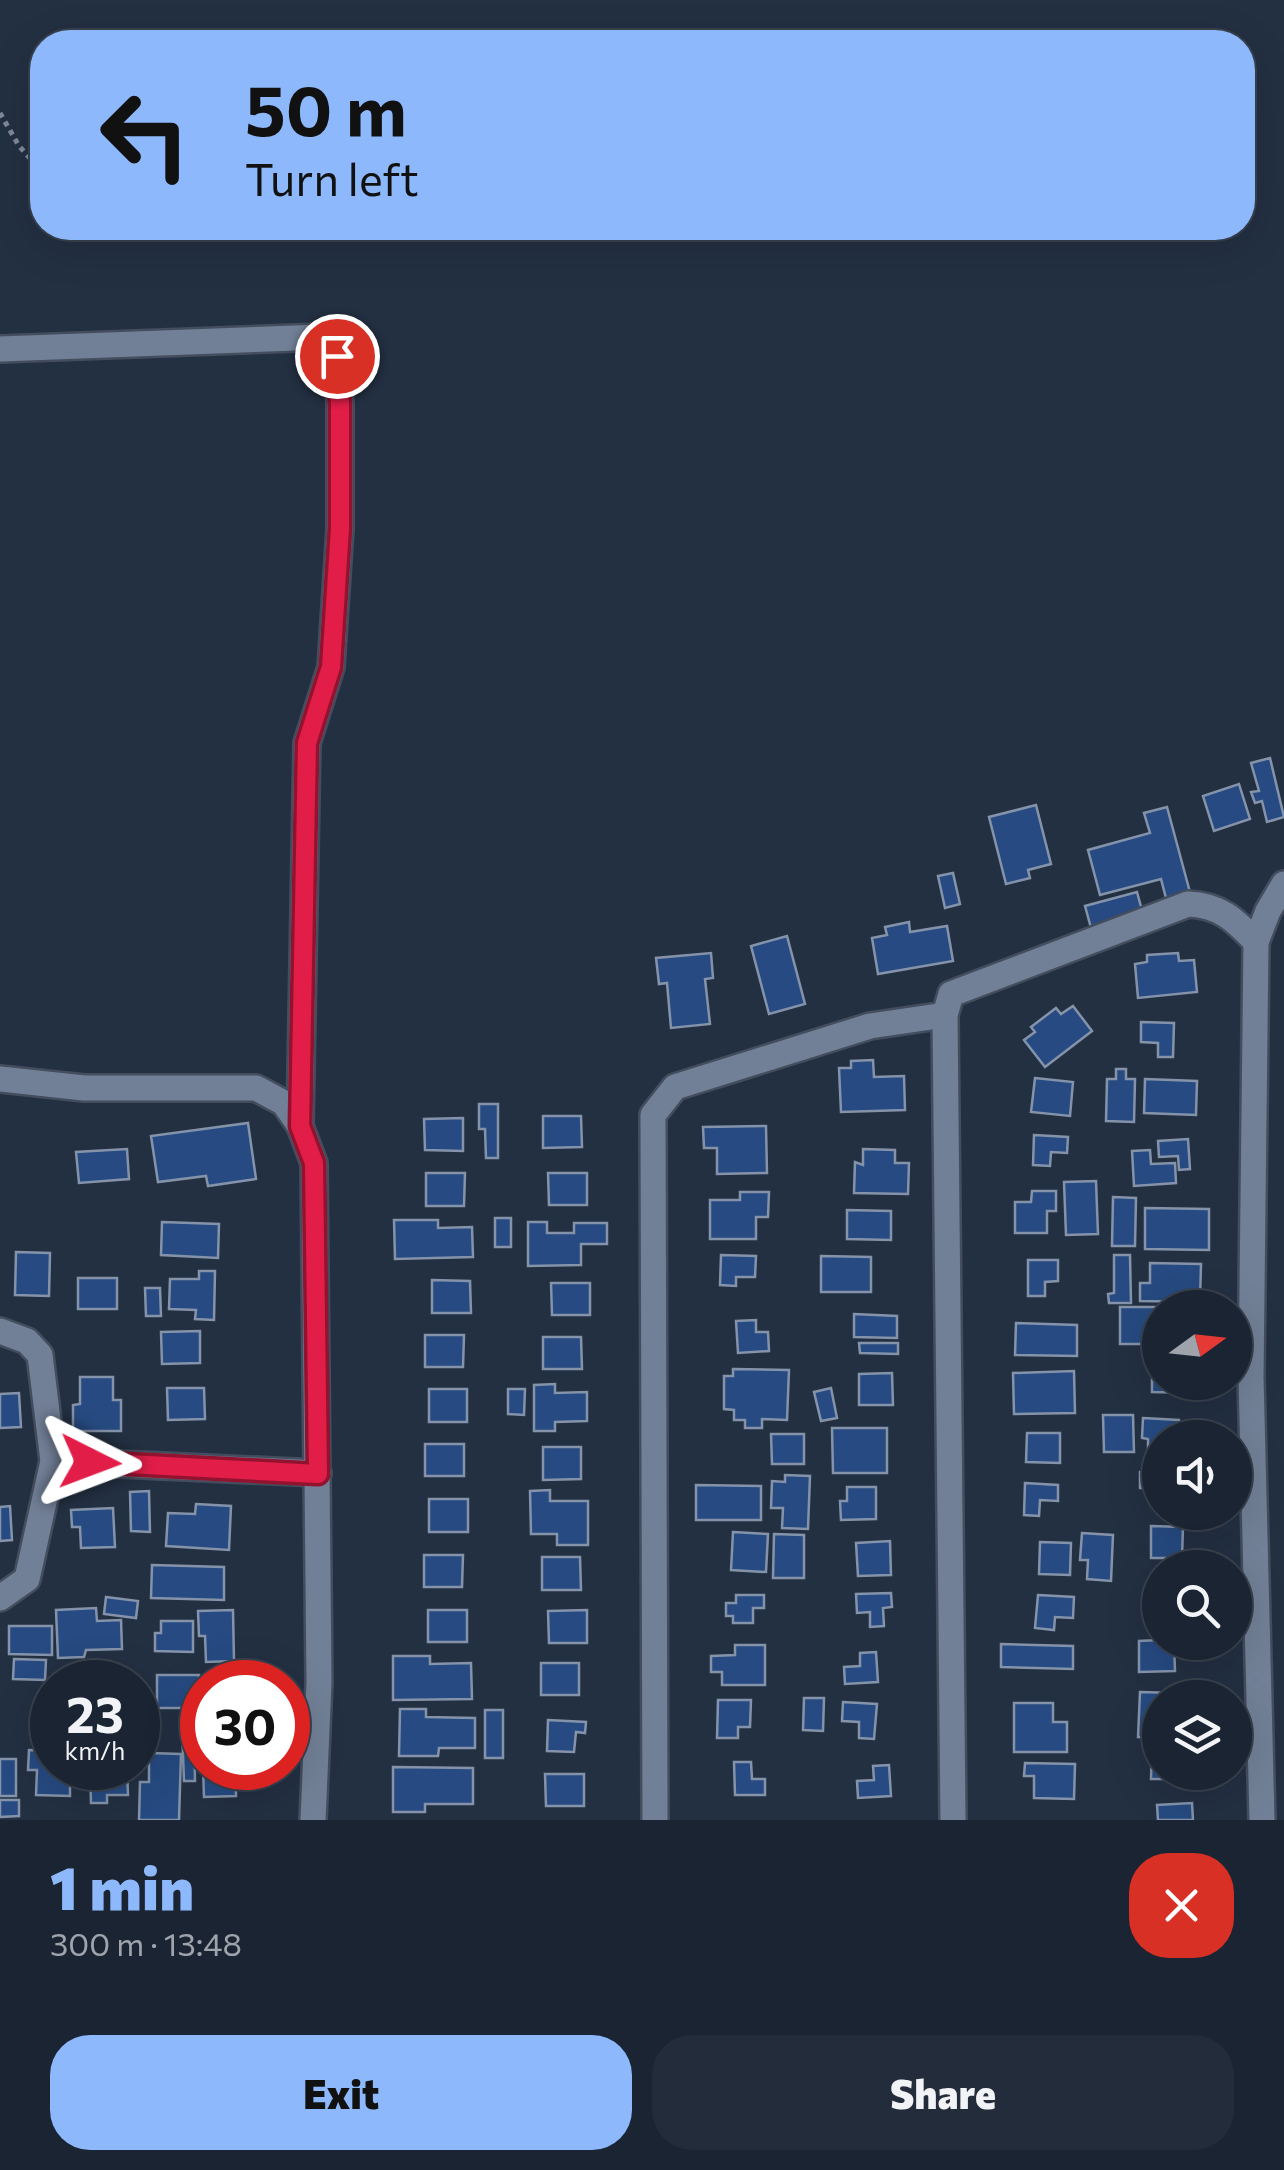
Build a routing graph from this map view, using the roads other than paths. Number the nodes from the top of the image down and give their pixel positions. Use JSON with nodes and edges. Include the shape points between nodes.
{"nodes":[{"id":1,"x":0,"y":349,"type":"edge"},
{"id":2,"x":1284,"y":884,"type":"edge"},
{"id":3,"x":1256,"y":942,"type":"junction"},
{"id":4,"x":945,"y":1015,"type":"junction"},
{"id":5,"x":0,"y":1078,"type":"edge"},
{"id":6,"x":300,"y":1126,"type":"junction"},
{"id":7,"x":0,"y":1331,"type":"edge"},
{"id":8,"x":53,"y":1461,"type":"junction"},
{"id":9,"x":318,"y":1474,"type":"junction"},
{"id":10,"x":0,"y":1598,"type":"edge"},
{"id":11,"x":1284,"y":1819,"type":"edge"},
{"id":12,"x":313,"y":1820,"type":"edge"},
{"id":13,"x":655,"y":1820,"type":"edge"},
{"id":14,"x":953,"y":1820,"type":"edge"},
{"id":15,"x":1262,"y":1820,"type":"edge"}],
"edges":[{"from":1,"to":6,"type":"street","via":[[322,336],[337,356],[340,528],[331,667],[307,743]]},
{"from":2,"to":3,"type":"street"},
{"from":3,"to":4,"type":"street","via":[[1209,904],[1188,904],[951,994]]},
{"from":3,"to":15,"type":"street","via":[[1250,1377]]},
{"from":4,"to":13,"type":"street","via":[[870,1026],[675,1087],[653,1115]]},
{"from":4,"to":14,"type":"street"},
{"from":5,"to":6,"type":"street","via":[[84,1088],[256,1088],[284,1103]]},
{"from":6,"to":9,"type":"street","via":[[314,1163]]},
{"from":7,"to":8,"type":"street","via":[[27,1341],[40,1355]]},
{"from":8,"to":9,"type":"street"},
{"from":8,"to":10,"type":"street","via":[[27,1579]]},
{"from":9,"to":12,"type":"street","via":[[320,1683]]},
{"from":11,"to":15,"type":"street"}]}
